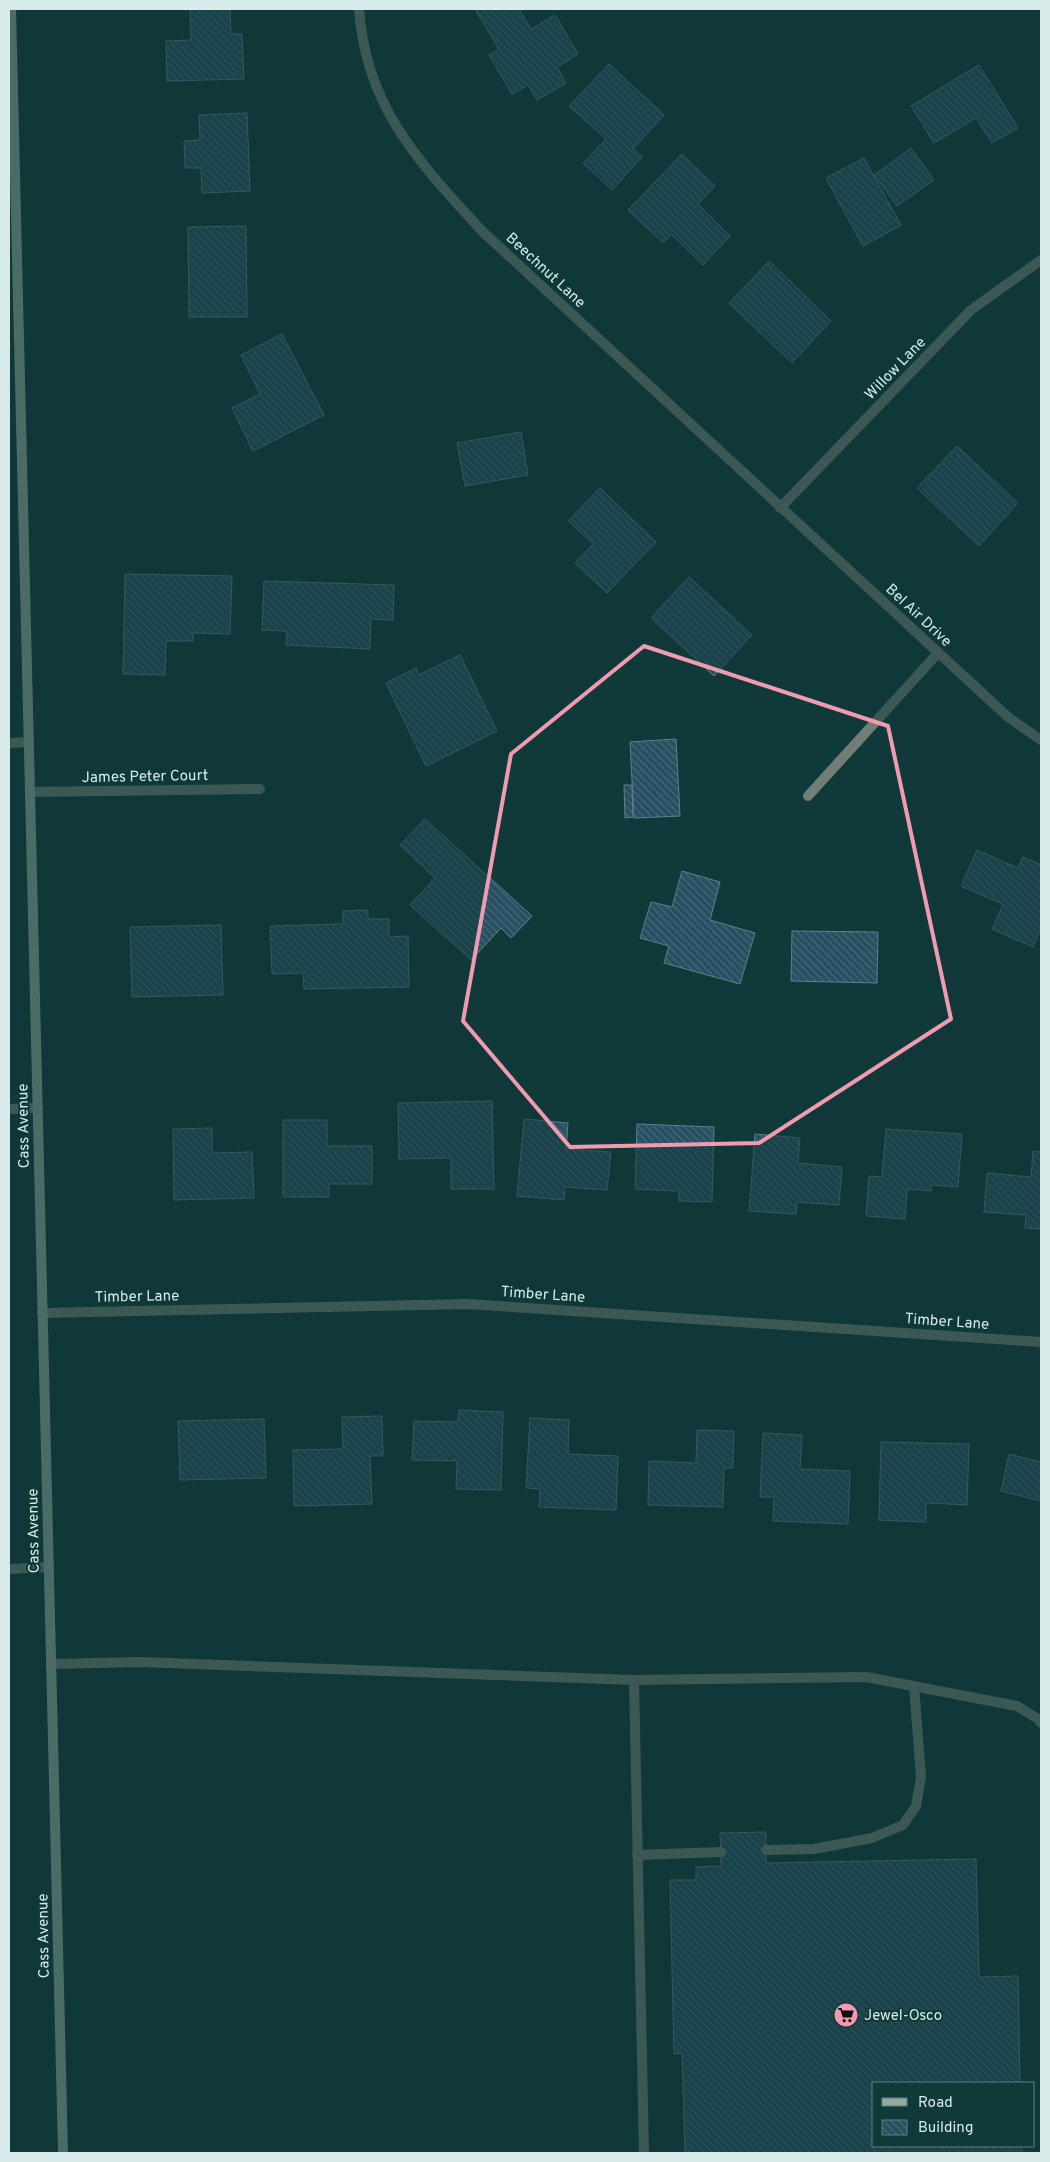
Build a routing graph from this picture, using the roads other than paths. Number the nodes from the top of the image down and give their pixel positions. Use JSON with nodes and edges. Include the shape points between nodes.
{"nodes":[{"id":1,"x":11,"y":9,"type":"edge"},
{"id":2,"x":359,"y":9,"type":"edge"},
{"id":3,"x":1041,"y":260,"type":"edge"},
{"id":4,"x":780,"y":508,"type":"junction"},
{"id":5,"x":938,"y":653,"type":"junction"},
{"id":6,"x":1041,"y":740,"type":"edge"},
{"id":7,"x":29,"y":742,"type":"junction"},
{"id":8,"x":9,"y":743,"type":"edge"},
{"id":9,"x":260,"y":789,"type":"dead end"},
{"id":10,"x":30,"y":792,"type":"junction"},
{"id":11,"x":808,"y":796,"type":"dead end"},
{"id":12,"x":38,"y":1108,"type":"junction"},
{"id":13,"x":9,"y":1109,"type":"edge"},
{"id":14,"x":42,"y":1313,"type":"junction"},
{"id":15,"x":1041,"y":1342,"type":"edge"},
{"id":16,"x":49,"y":1568,"type":"junction"},
{"id":17,"x":9,"y":1569,"type":"edge"},
{"id":18,"x":51,"y":1664,"type":"junction"},
{"id":19,"x":634,"y":1680,"type":"junction"},
{"id":20,"x":914,"y":1686,"type":"junction"},
{"id":21,"x":1041,"y":1723,"type":"edge"},
{"id":22,"x":766,"y":1850,"type":"dead end"},
{"id":23,"x":721,"y":1852,"type":"dead end"},
{"id":24,"x":637,"y":1855,"type":"junction"},
{"id":25,"x":63,"y":2153,"type":"edge"},
{"id":26,"x":644,"y":2153,"type":"edge"}],
"edges":[{"from":1,"to":7,"type":"main road","name":"Cass Avenue"},
{"from":2,"to":4,"type":"street","name":"Beechnut Lane","via":[[373,79],[391,120],[426,170],[482,231]]},
{"from":3,"to":4,"type":"street","name":"Willow Lane","via":[[970,310]]},
{"from":4,"to":5,"type":"street","name":"Bel Air Drive"},
{"from":5,"to":6,"type":"street","name":"Bel Air Drive","via":[[1008,717]]},
{"from":5,"to":11,"type":"street"},
{"from":7,"to":8,"type":"street"},
{"from":7,"to":10,"type":"main road","name":"Cass Avenue"},
{"from":9,"to":10,"type":"street","name":"James Peter Court"},
{"from":10,"to":12,"type":"main road","name":"Cass Avenue"},
{"from":12,"to":13,"type":"street"},
{"from":12,"to":14,"type":"main road","name":"Cass Avenue"},
{"from":14,"to":15,"type":"street","name":"Timber Lane","via":[[467,1304]]},
{"from":14,"to":16,"type":"main road","name":"Cass Avenue"},
{"from":16,"to":17,"type":"street"},
{"from":16,"to":18,"type":"main road","name":"Cass Avenue"},
{"from":18,"to":19,"type":"street","via":[[140,1662]]},
{"from":18,"to":25,"type":"main road","name":"Cass Avenue"},
{"from":19,"to":20,"type":"street","via":[[866,1677]]},
{"from":19,"to":24,"type":"street"},
{"from":20,"to":21,"type":"street","via":[[1017,1706]]},
{"from":20,"to":22,"type":"street","via":[[921,1777],[916,1806],[904,1825],[872,1838],[814,1849]]},
{"from":23,"to":24,"type":"street"},
{"from":24,"to":26,"type":"street"}]}
